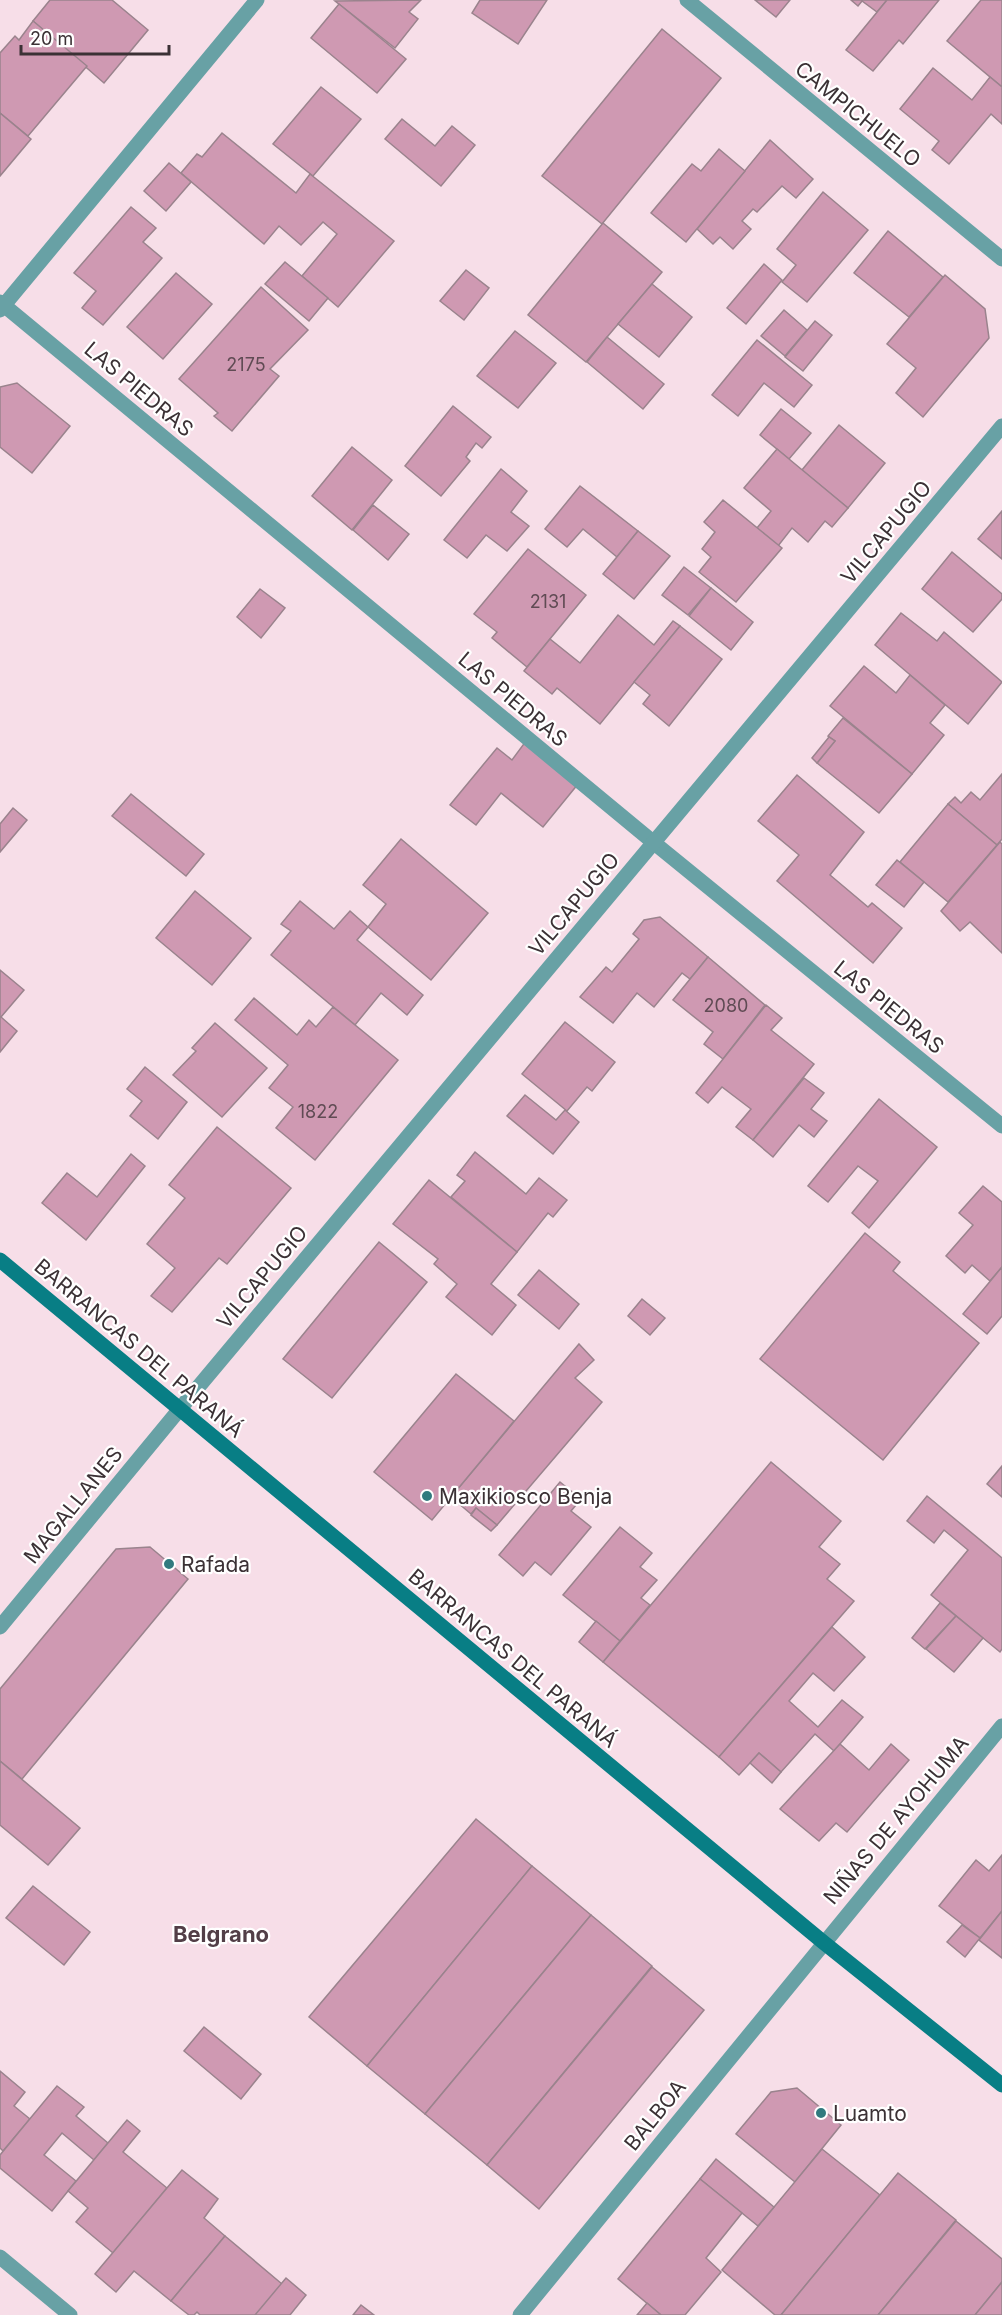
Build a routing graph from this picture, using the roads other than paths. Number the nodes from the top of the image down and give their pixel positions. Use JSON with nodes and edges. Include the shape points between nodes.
{"nodes":[{"id":1,"x":256,"y":0,"type":"edge"},
{"id":2,"x":687,"y":0,"type":"edge"},
{"id":3,"x":1002,"y":260,"type":"edge"},
{"id":4,"x":1,"y":306,"type":"edge"},
{"id":5,"x":1002,"y":426,"type":"edge"},
{"id":6,"x":653,"y":842,"type":"junction"},
{"id":7,"x":1002,"y":1126,"type":"edge"},
{"id":8,"x":0,"y":1260,"type":"edge"},
{"id":9,"x":179,"y":1410,"type":"junction"},
{"id":10,"x":0,"y":1627,"type":"edge"},
{"id":11,"x":1002,"y":1726,"type":"edge"},
{"id":12,"x":823,"y":1942,"type":"junction"},
{"id":13,"x":1002,"y":2085,"type":"edge"},
{"id":14,"x":0,"y":2257,"type":"edge"},
{"id":15,"x":70,"y":2315,"type":"edge"},
{"id":16,"x":519,"y":2315,"type":"edge"}],
"edges":[{"from":1,"to":4,"type":"street"},
{"from":2,"to":3,"type":"street","name":"CAMPICHUELO"},
{"from":4,"to":6,"type":"street","name":"LAS PIEDRAS"},
{"from":5,"to":6,"type":"street","name":"VILCAPUGIO"},
{"from":6,"to":7,"type":"street","name":"LAS PIEDRAS"},
{"from":6,"to":9,"type":"street","name":"VILCAPUGIO"},
{"from":8,"to":9,"type":"main road","name":"BARRANCAS DEL PARANÁ"},
{"from":9,"to":10,"type":"street","name":"MAGALLANES"},
{"from":9,"to":12,"type":"main road","name":"BARRANCAS DEL PARANÁ"},
{"from":11,"to":12,"type":"street","name":"NIÑAS DE AYOHUMA"},
{"from":12,"to":13,"type":"main road","name":"BARRANCAS DEL PARANÁ"},
{"from":12,"to":16,"type":"street","name":"BALBOA"},
{"from":14,"to":15,"type":"street"}]}
